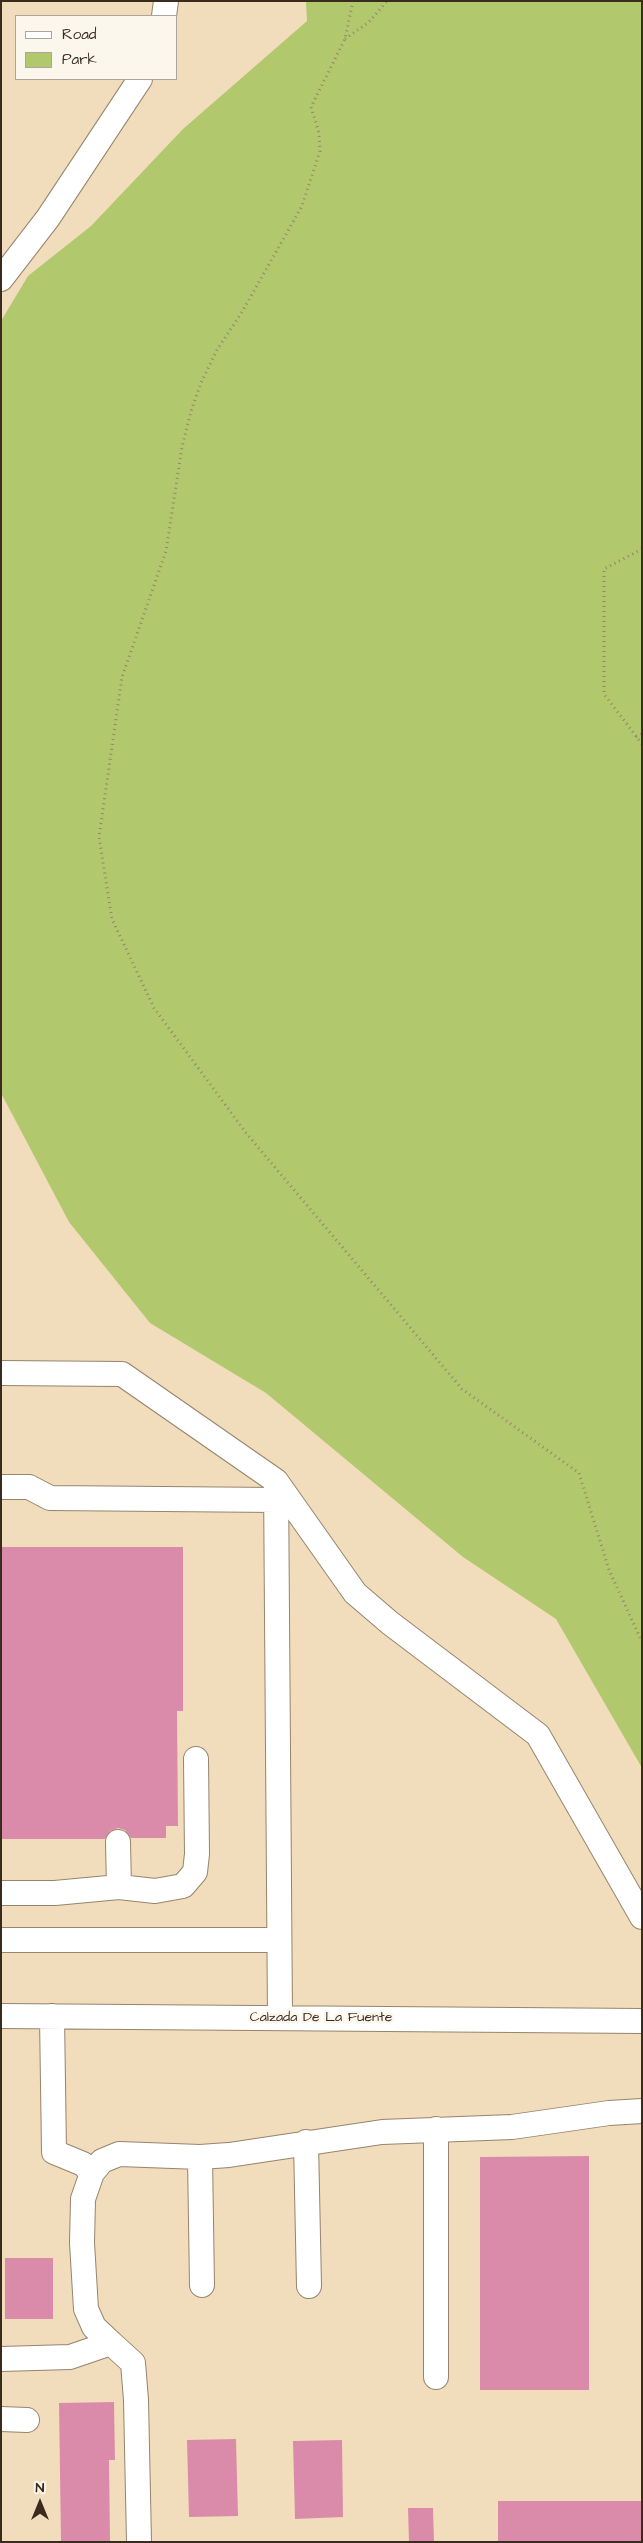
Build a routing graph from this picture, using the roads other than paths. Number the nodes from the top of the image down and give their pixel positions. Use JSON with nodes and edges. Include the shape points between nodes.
{"nodes":[{"id":1,"x":166,"y":1,"type":"edge"},
{"id":2,"x":164,"y":15,"type":"edge"},
{"id":3,"x":139,"y":80,"type":"edge"},
{"id":4,"x":1,"y":279,"type":"edge"},
{"id":5,"x":1,"y":1373,"type":"edge"},
{"id":6,"x":1,"y":1487,"type":"edge"},
{"id":7,"x":276,"y":1490,"type":"junction"},
{"id":8,"x":196,"y":1759,"type":"dead end"},
{"id":9,"x":118,"y":1842,"type":"dead end"},
{"id":10,"x":119,"y":1887,"type":"junction"},
{"id":11,"x":1,"y":1893,"type":"edge"},
{"id":12,"x":642,"y":1916,"type":"edge"},
{"id":13,"x":1,"y":1940,"type":"edge"},
{"id":14,"x":279,"y":1940,"type":"junction"},
{"id":15,"x":1,"y":2016,"type":"edge"},
{"id":16,"x":52,"y":2016,"type":"junction"},
{"id":17,"x":280,"y":2018,"type":"junction"},
{"id":18,"x":642,"y":2020,"type":"edge"},
{"id":19,"x":642,"y":2111,"type":"edge"},
{"id":20,"x":436,"y":2129,"type":"junction"},
{"id":21,"x":306,"y":2142,"type":"junction"},
{"id":22,"x":200,"y":2157,"type":"junction"},
{"id":23,"x":92,"y":2173,"type":"junction"},
{"id":24,"x":202,"y":2285,"type":"dead end"},
{"id":25,"x":309,"y":2286,"type":"dead end"},
{"id":26,"x":111,"y":2343,"type":"junction"},
{"id":27,"x":1,"y":2359,"type":"edge"},
{"id":28,"x":436,"y":2377,"type":"dead end"},
{"id":29,"x":1,"y":2419,"type":"edge"},
{"id":30,"x":27,"y":2420,"type":"dead end"},
{"id":31,"x":139,"y":2542,"type":"edge"}],
"edges":[{"from":1,"to":2,"type":"street"},
{"from":3,"to":4,"type":"street","via":[[48,218]]},
{"from":5,"to":7,"type":"street","via":[[122,1374]]},
{"from":6,"to":7,"type":"street","via":[[29,1487],[50,1498]]},
{"from":7,"to":12,"type":"street","via":[[355,1593],[538,1735]]},
{"from":7,"to":14,"type":"street"},
{"from":8,"to":10,"type":"street","via":[[195,1872],[184,1886],[155,1891]]},
{"from":9,"to":10,"type":"street"},
{"from":10,"to":11,"type":"street","via":[[55,1893]]},
{"from":13,"to":14,"type":"street"},
{"from":14,"to":17,"type":"street"},
{"from":15,"to":16,"type":"street","name":"Calzada De La Fuente"},
{"from":16,"to":17,"type":"street","name":"Calzada De La Fuente"},
{"from":16,"to":23,"type":"street","via":[[54,2152],[83,2164]]},
{"from":17,"to":18,"type":"street","name":"Calzada De La Fuente"},
{"from":19,"to":20,"type":"street","via":[[512,2127]]},
{"from":20,"to":21,"type":"street"},
{"from":20,"to":28,"type":"street"},
{"from":21,"to":22,"type":"street"},
{"from":21,"to":25,"type":"street"},
{"from":22,"to":23,"type":"street","via":[[119,2154],[102,2161]]},
{"from":22,"to":24,"type":"street"},
{"from":23,"to":26,"type":"street","via":[[84,2199],[82,2243],[86,2309],[94,2327]]},
{"from":26,"to":27,"type":"street","via":[[70,2357]]},
{"from":26,"to":31,"type":"street","via":[[134,2364]]},
{"from":29,"to":30,"type":"street"}]}
